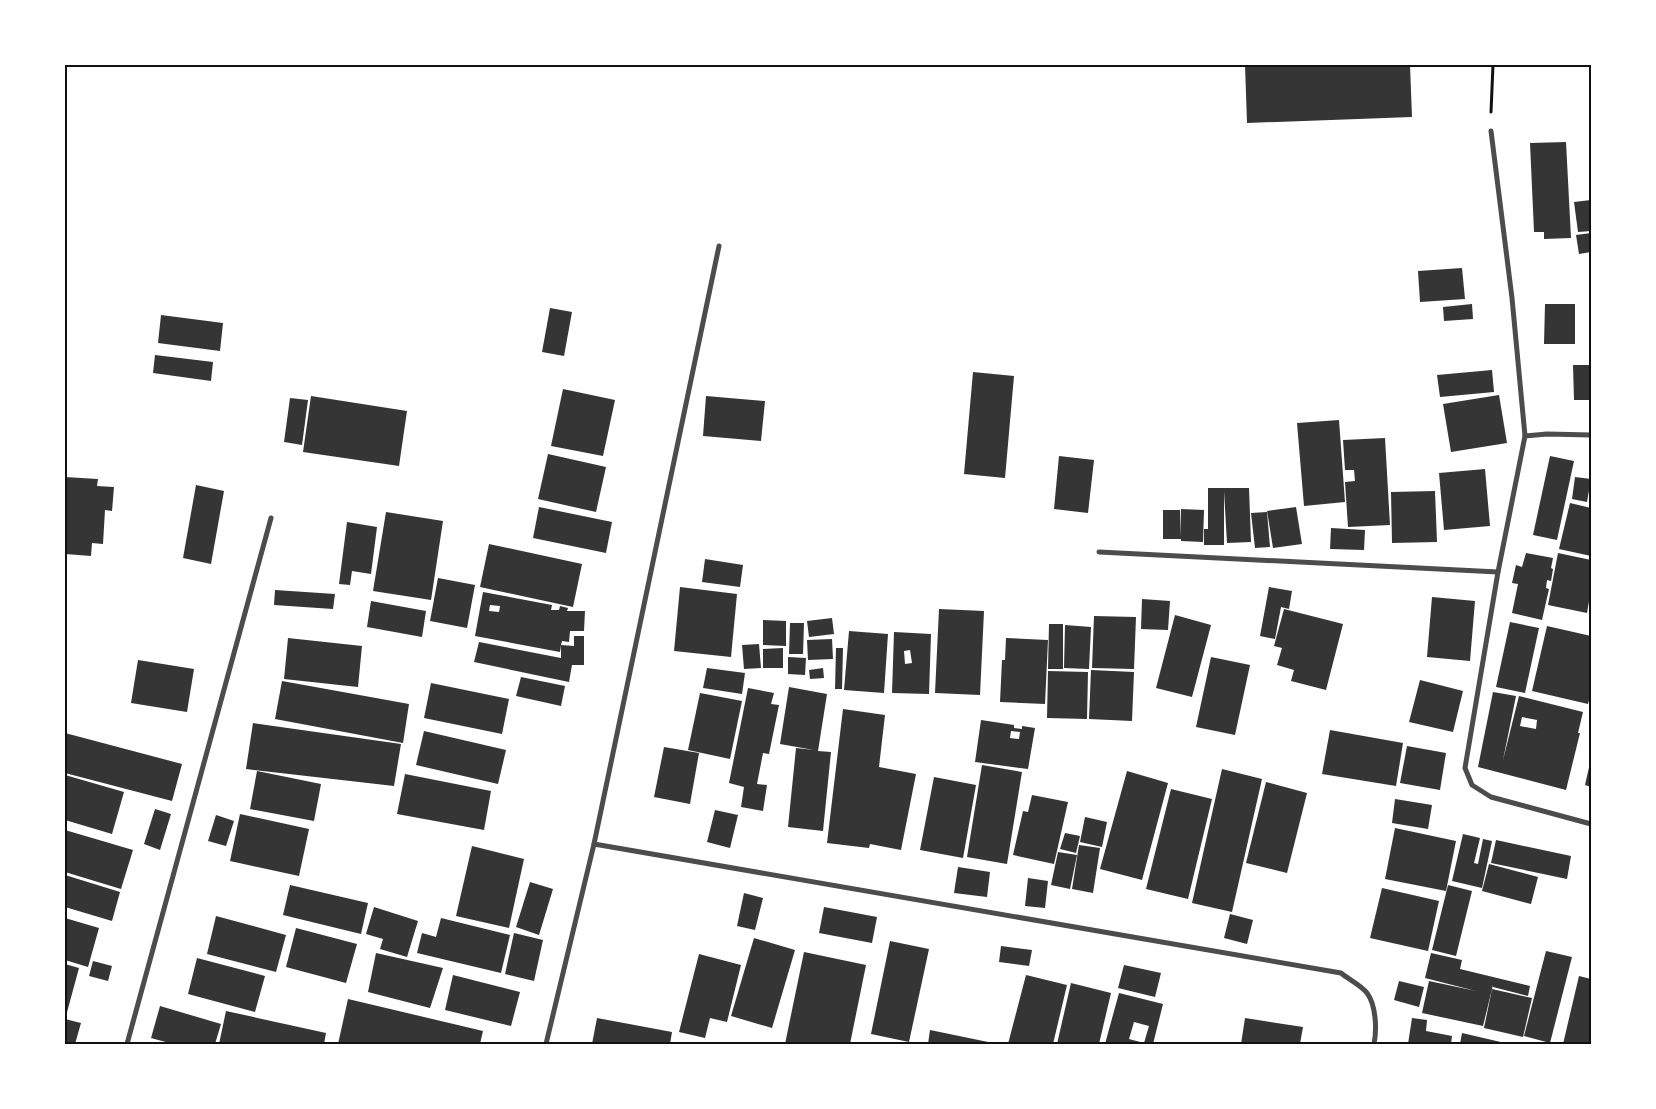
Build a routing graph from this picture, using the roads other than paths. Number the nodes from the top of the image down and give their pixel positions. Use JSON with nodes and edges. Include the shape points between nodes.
{"nodes":[{"id":1,"x":1491,"y":131,"type":"road end"},
{"id":2,"x":719,"y":246,"type":"dead end"},
{"id":3,"x":1591,"y":435,"type":"edge"},
{"id":4,"x":1525,"y":436,"type":"junction"},
{"id":5,"x":270,"y":518,"type":"dead end"},
{"id":6,"x":1099,"y":552,"type":"dead end"},
{"id":7,"x":1498,"y":572,"type":"junction"},
{"id":8,"x":1591,"y":824,"type":"edge"},
{"id":9,"x":594,"y":844,"type":"junction"},
{"id":10,"x":127,"y":1044,"type":"edge"},
{"id":11,"x":546,"y":1044,"type":"edge"},
{"id":12,"x":1374,"y":1044,"type":"edge"}],
"edges":[{"from":1,"to":4,"type":"street"},
{"from":2,"to":9,"type":"street"},
{"from":3,"to":4,"type":"street"},
{"from":4,"to":7,"type":"street"},
{"from":5,"to":10,"type":"street"},
{"from":6,"to":7,"type":"street"},
{"from":7,"to":8,"type":"street","via":[[1465,768],[1472,785],[1491,798]]},
{"from":9,"to":11,"type":"street"},
{"from":9,"to":12,"type":"street","via":[[1341,973],[1366,993],[1373,1007]]}]}
